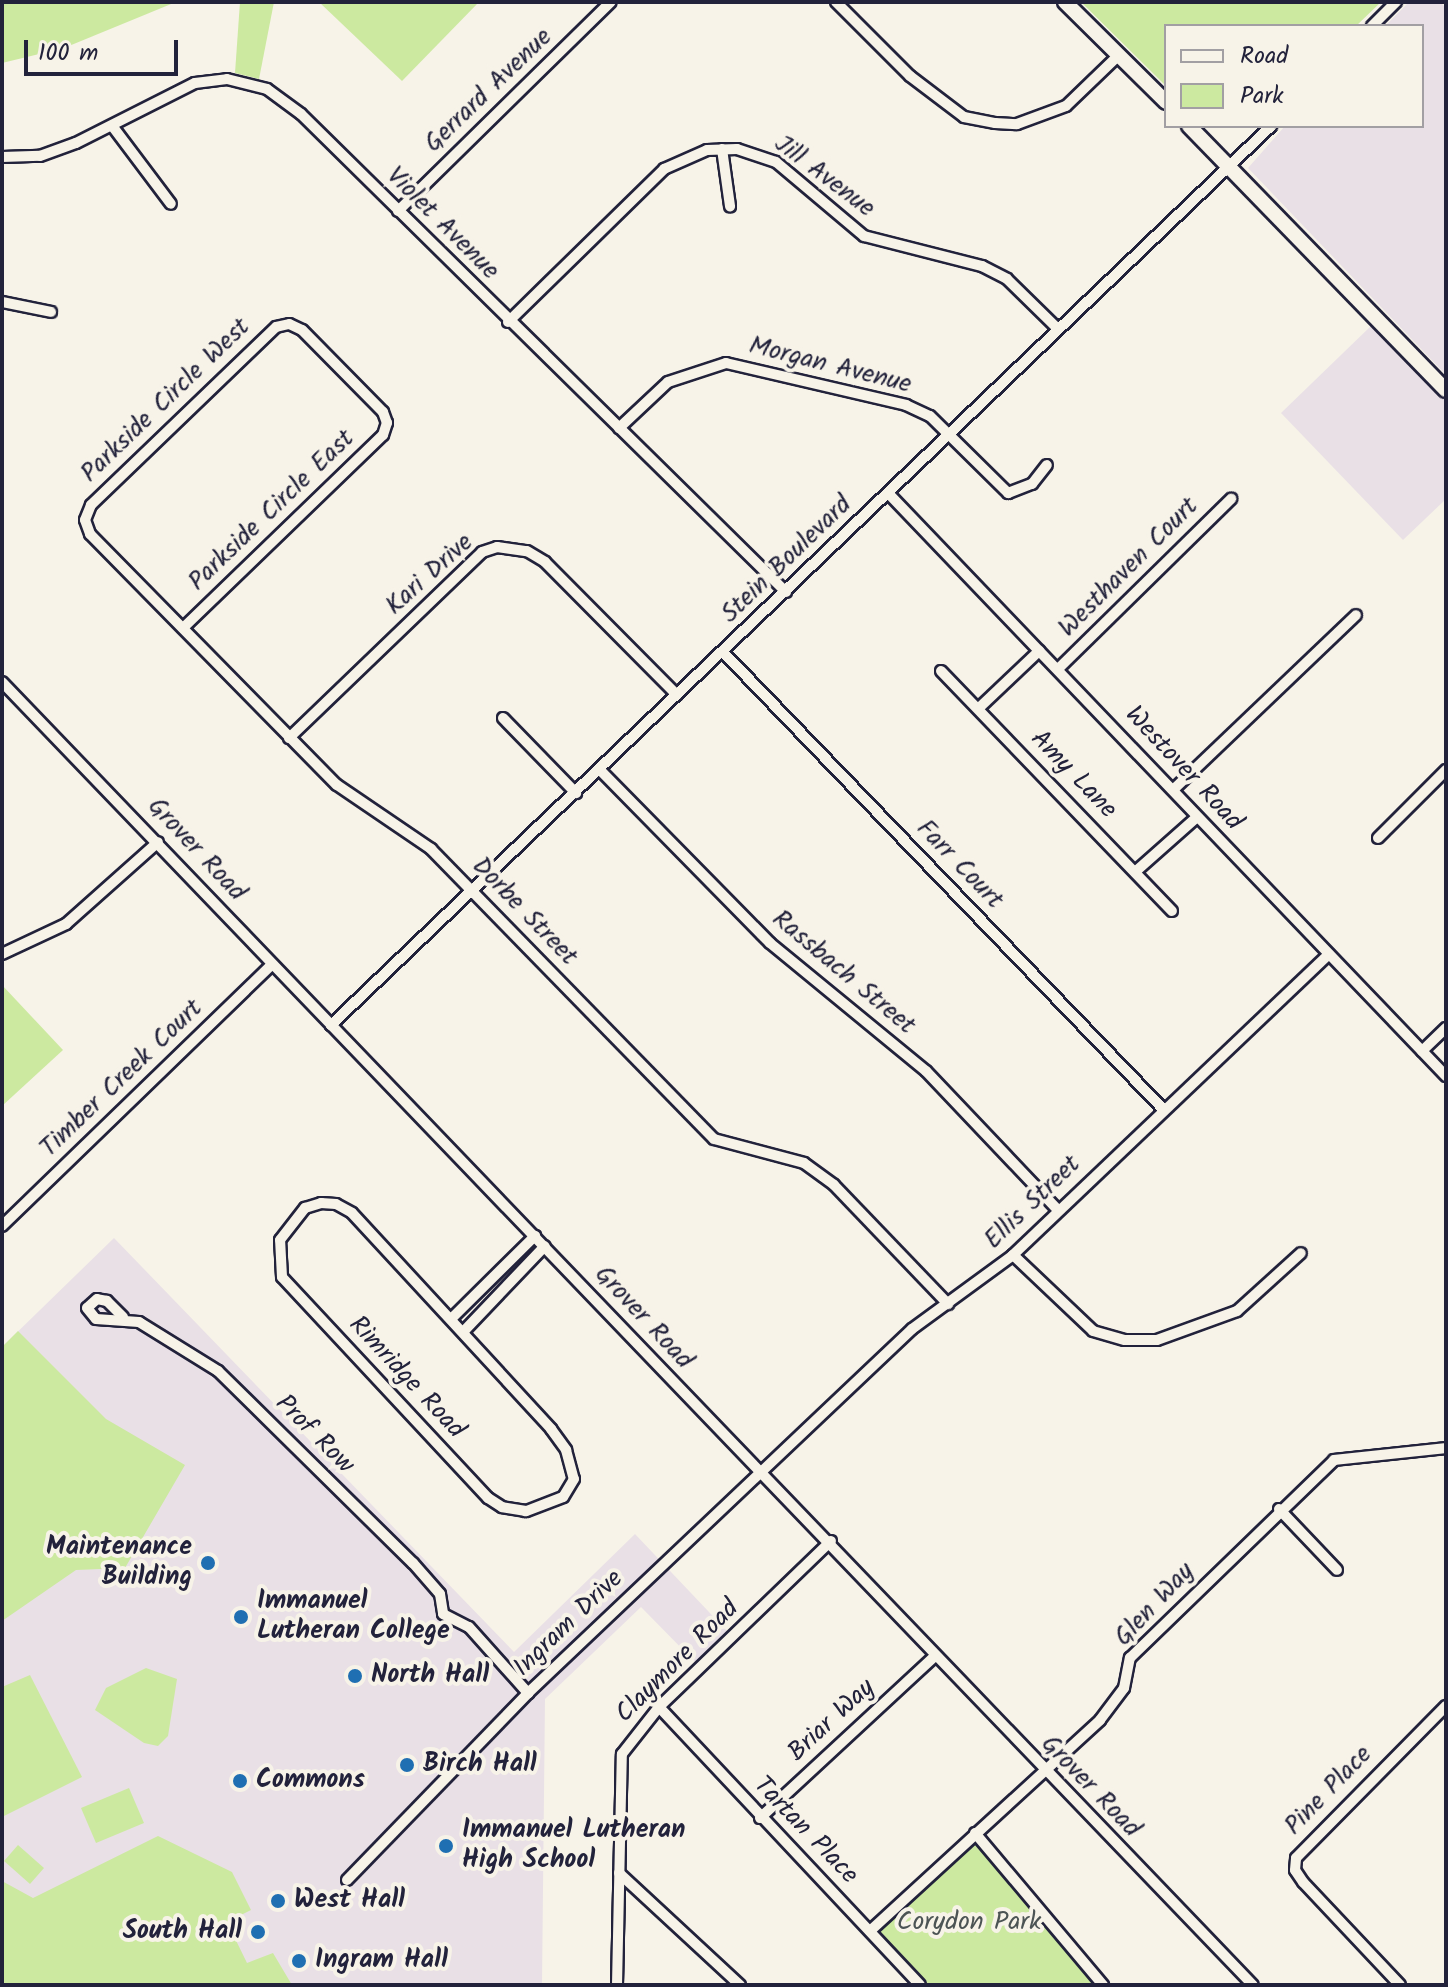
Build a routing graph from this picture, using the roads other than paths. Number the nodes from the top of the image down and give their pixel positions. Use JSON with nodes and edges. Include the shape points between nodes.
{"nodes":[{"id":1,"x":611,"y":2,"type":"edge"},
{"id":2,"x":836,"y":2,"type":"edge"},
{"id":3,"x":1065,"y":2,"type":"edge"},
{"id":4,"x":1396,"y":2,"type":"edge"},
{"id":5,"x":1374,"y":24,"type":"edge"},
{"id":6,"x":1119,"y":55,"type":"junction"},
{"id":7,"x":1164,"y":100,"type":"edge"},
{"id":8,"x":113,"y":127,"type":"junction"},
{"id":9,"x":1191,"y":128,"type":"edge"},
{"id":10,"x":1269,"y":128,"type":"edge"},
{"id":11,"x":722,"y":149,"type":"junction"},
{"id":12,"x":2,"y":157,"type":"edge"},
{"id":13,"x":1230,"y":167,"type":"junction"},
{"id":14,"x":171,"y":204,"type":"dead end"},
{"id":15,"x":730,"y":206,"type":"dead end"},
{"id":16,"x":398,"y":211,"type":"junction"},
{"id":17,"x":2,"y":302,"type":"edge"},
{"id":18,"x":51,"y":312,"type":"dead end"},
{"id":19,"x":508,"y":322,"type":"junction"},
{"id":20,"x":1057,"y":328,"type":"junction"},
{"id":21,"x":1446,"y":390,"type":"edge"},
{"id":22,"x":387,"y":423,"type":"joint"},
{"id":23,"x":619,"y":428,"type":"junction"},
{"id":24,"x":948,"y":433,"type":"junction"},
{"id":25,"x":1047,"y":465,"type":"dead end"},
{"id":26,"x":888,"y":493,"type":"junction"},
{"id":27,"x":1231,"y":499,"type":"dead end"},
{"id":28,"x":85,"y":520,"type":"joint"},
{"id":29,"x":786,"y":592,"type":"junction"},
{"id":30,"x":1356,"y":615,"type":"dead end"},
{"id":31,"x":183,"y":628,"type":"junction"},
{"id":32,"x":1039,"y":651,"type":"junction"},
{"id":33,"x":723,"y":652,"type":"junction"},
{"id":34,"x":1058,"y":669,"type":"junction"},
{"id":35,"x":941,"y":671,"type":"dead end"},
{"id":36,"x":2,"y":682,"type":"edge"},
{"id":37,"x":677,"y":695,"type":"junction"},
{"id":38,"x":979,"y":708,"type":"junction"},
{"id":39,"x":503,"y":718,"type":"dead end"},
{"id":40,"x":289,"y":738,"type":"junction"},
{"id":41,"x":600,"y":770,"type":"junction"},
{"id":42,"x":1446,"y":770,"type":"edge"},
{"id":43,"x":1173,"y":790,"type":"junction"},
{"id":44,"x":576,"y":793,"type":"junction"},
{"id":45,"x":1197,"y":817,"type":"junction"},
{"id":46,"x":1378,"y":838,"type":"dead end"},
{"id":47,"x":158,"y":842,"type":"junction"},
{"id":48,"x":1135,"y":872,"type":"junction"},
{"id":49,"x":473,"y":891,"type":"junction"},
{"id":50,"x":1172,"y":911,"type":"dead end"},
{"id":51,"x":2,"y":954,"type":"edge"},
{"id":52,"x":1329,"y":954,"type":"junction"},
{"id":53,"x":272,"y":964,"type":"junction"},
{"id":54,"x":331,"y":1025,"type":"junction"},
{"id":55,"x":1446,"y":1028,"type":"edge"},
{"id":56,"x":1422,"y":1051,"type":"junction"},
{"id":57,"x":1446,"y":1076,"type":"edge"},
{"id":58,"x":1163,"y":1109,"type":"junction"},
{"id":59,"x":1058,"y":1210,"type":"junction"},
{"id":60,"x":2,"y":1226,"type":"edge"},
{"id":61,"x":535,"y":1236,"type":"junction"},
{"id":62,"x":545,"y":1246,"type":"junction"},
{"id":63,"x":1301,"y":1253,"type":"dead end"},
{"id":64,"x":1013,"y":1255,"type":"junction"},
{"id":65,"x":948,"y":1304,"type":"junction"},
{"id":66,"x":123,"y":1317,"type":"dead end"},
{"id":67,"x":452,"y":1318,"type":"junction"},
{"id":68,"x":464,"y":1331,"type":"junction"},
{"id":69,"x":1446,"y":1448,"type":"edge"},
{"id":70,"x":761,"y":1475,"type":"junction"},
{"id":71,"x":1279,"y":1509,"type":"junction"},
{"id":72,"x":831,"y":1541,"type":"junction"},
{"id":73,"x":1337,"y":1570,"type":"dead end"},
{"id":74,"x":934,"y":1657,"type":"junction"},
{"id":75,"x":528,"y":1693,"type":"junction"},
{"id":76,"x":1446,"y":1706,"type":"edge"},
{"id":77,"x":659,"y":1707,"type":"junction"},
{"id":78,"x":1042,"y":1768,"type":"junction"},
{"id":79,"x":760,"y":1818,"type":"junction"},
{"id":80,"x":975,"y":1833,"type":"junction"},
{"id":81,"x":619,"y":1873,"type":"junction"},
{"id":82,"x":347,"y":1880,"type":"dead end"},
{"id":83,"x":870,"y":1931,"type":"junction"},
{"id":84,"x":617,"y":1985,"type":"edge"},
{"id":85,"x":740,"y":1985,"type":"edge"},
{"id":86,"x":920,"y":1985,"type":"edge"},
{"id":87,"x":1103,"y":1985,"type":"edge"},
{"id":88,"x":1253,"y":1985,"type":"edge"},
{"id":89,"x":1400,"y":1985,"type":"edge"}],
"edges":[{"from":1,"to":16,"type":"street","name":"Gerrard Avenue"},
{"from":2,"to":6,"type":"street","via":[[921,85],[964,117],[995,123],[1017,124],[1066,106]]},
{"from":3,"to":6,"type":"street"},
{"from":4,"to":5,"type":"street"},
{"from":6,"to":7,"type":"street"},
{"from":8,"to":12,"type":"street","name":"Violet Avenue","via":[[40,156]]},
{"from":8,"to":14,"type":"street"},
{"from":8,"to":16,"type":"street","name":"Violet Avenue","via":[[195,83],[249,82],[301,114]]},
{"from":9,"to":13,"type":"street"},
{"from":10,"to":13,"type":"street","name":"Stein Boulevard"},
{"from":11,"to":15,"type":"street"},
{"from":11,"to":19,"type":"street","name":"Jill Avenue","via":[[691,155],[664,169]]},
{"from":11,"to":20,"type":"street","name":"Jill Avenue","via":[[751,150],[776,162],[864,236],[982,266],[1007,279]]},
{"from":13,"to":20,"type":"street","name":"Stein Boulevard"},
{"from":13,"to":21,"type":"street"},
{"from":16,"to":19,"type":"street","name":"Violet Avenue"},
{"from":17,"to":18,"type":"street"},
{"from":19,"to":23,"type":"street","name":"Violet Avenue"},
{"from":20,"to":24,"type":"street","name":"Stein Boulevard"},
{"from":22,"to":28,"type":"street","name":"Parkside Circle West","via":[[383,412],[302,330],[289,324],[276,327],[91,505]]},
{"from":22,"to":31,"type":"street","name":"Parkside Circle East","via":[[383,435]]},
{"from":23,"to":24,"type":"street","name":"Morgan Avenue","via":[[668,382],[726,363],[906,405],[930,416]]},
{"from":23,"to":29,"type":"street","name":"Violet Avenue"},
{"from":24,"to":25,"type":"street","name":"Morgan Avenue","via":[[1008,493],[1032,484]]},
{"from":24,"to":26,"type":"street","name":"Stein Boulevard"},
{"from":26,"to":29,"type":"street","name":"Stein Boulevard"},
{"from":26,"to":32,"type":"street","name":"Westover Road"},
{"from":27,"to":34,"type":"street","name":"Westhaven Court"},
{"from":28,"to":31,"type":"street","name":"Dorbe Street","via":[[90,534]]},
{"from":29,"to":33,"type":"street","name":"Stein Boulevard"},
{"from":30,"to":43,"type":"street"},
{"from":31,"to":40,"type":"street","name":"Dorbe Street"},
{"from":32,"to":34,"type":"street","name":"Westover Road"},
{"from":32,"to":38,"type":"street"},
{"from":33,"to":37,"type":"street","name":"Stein Boulevard"},
{"from":33,"to":58,"type":"street","name":"Farr Court"},
{"from":34,"to":43,"type":"street","name":"Westover Road"},
{"from":35,"to":38,"type":"street","name":"Amy Lane"},
{"from":36,"to":47,"type":"street","name":"Grover Road"},
{"from":37,"to":40,"type":"street","name":"Kari Drive","via":[[545,562],[512,546],[497,547],[482,552]]},
{"from":37,"to":41,"type":"street","name":"Stein Boulevard"},
{"from":38,"to":48,"type":"street","name":"Amy Lane"},
{"from":39,"to":44,"type":"street"},
{"from":40,"to":49,"type":"street","name":"Dorbe Street","via":[[337,785],[431,849]]},
{"from":41,"to":44,"type":"street","name":"Stein Boulevard"},
{"from":41,"to":59,"type":"street","name":"Rassbach Street","via":[[770,943],[926,1071]]},
{"from":42,"to":46,"type":"street"},
{"from":43,"to":45,"type":"street","name":"Westover Road"},
{"from":44,"to":49,"type":"street","name":"Stein Boulevard"},
{"from":45,"to":48,"type":"street"},
{"from":45,"to":52,"type":"street","name":"Westover Road"},
{"from":47,"to":51,"type":"street","via":[[66,924]]},
{"from":47,"to":53,"type":"street","name":"Grover Road"},
{"from":48,"to":50,"type":"street","name":"Amy Lane"},
{"from":49,"to":54,"type":"street","name":"Stein Boulevard"},
{"from":49,"to":65,"type":"street","name":"Dorbe Street","via":[[714,1139],[804,1163],[834,1185]]},
{"from":52,"to":56,"type":"street","name":"Westover Road"},
{"from":52,"to":58,"type":"street","name":"Ellis Street"},
{"from":53,"to":54,"type":"street","name":"Grover Road"},
{"from":53,"to":60,"type":"street","name":"Timber Creek Court"},
{"from":54,"to":61,"type":"street","name":"Grover Road"},
{"from":55,"to":56,"type":"street"},
{"from":56,"to":57,"type":"street","name":"Westover Road"},
{"from":58,"to":59,"type":"street","name":"Ellis Street"},
{"from":59,"to":64,"type":"street","name":"Ellis Street"},
{"from":61,"to":62,"type":"street","name":"Grover Road"},
{"from":61,"to":67,"type":"street"},
{"from":62,"to":68,"type":"street"},
{"from":62,"to":70,"type":"street","name":"Grover Road"},
{"from":63,"to":64,"type":"street","via":[[1237,1311],[1157,1340],[1125,1340],[1093,1331]]},
{"from":64,"to":65,"type":"street","name":"Ellis Street"},
{"from":65,"to":70,"type":"street","name":"Ellis Street","via":[[912,1329]]},
{"from":66,"to":75,"type":"street","name":"Prof Row","via":[[218,1371],[413,1563],[440,1594],[443,1614],[469,1627]]},
{"from":67,"to":68,"type":"street","name":"Rimridge Road"},
{"from":67,"to":68,"type":"street","name":"Rimridge Road","via":[[336,1204],[305,1208],[280,1240],[282,1277],[488,1498],[526,1511],[563,1497],[574,1479],[566,1450]]},
{"from":69,"to":71,"type":"street","name":"Glen Way","via":[[1334,1460]]},
{"from":70,"to":72,"type":"street","name":"Grover Road"},
{"from":70,"to":75,"type":"street","name":"Ingram Drive"},
{"from":71,"to":73,"type":"street"},
{"from":71,"to":78,"type":"street","name":"Glen Way","via":[[1130,1658],[1124,1688],[1100,1720]]},
{"from":72,"to":74,"type":"street","name":"Grover Road"},
{"from":72,"to":77,"type":"street","name":"Claymore Road"},
{"from":74,"to":78,"type":"street","name":"Grover Road"},
{"from":74,"to":79,"type":"street","name":"Briar Way"},
{"from":75,"to":82,"type":"street","name":"Ingram Drive"},
{"from":76,"to":89,"type":"street","name":"Pine Place","via":[[1296,1858],[1295,1870],[1303,1882]]},
{"from":77,"to":79,"type":"street","name":"Tartan Place"},
{"from":77,"to":81,"type":"street","name":"Claymore Road","via":[[622,1754]]},
{"from":78,"to":80,"type":"street","name":"Glen Way"},
{"from":78,"to":88,"type":"street","name":"Grover Road"},
{"from":79,"to":83,"type":"street","name":"Tartan Place"},
{"from":80,"to":83,"type":"street","name":"Glen Way"},
{"from":80,"to":87,"type":"street"},
{"from":81,"to":84,"type":"street","name":"Claymore Road"},
{"from":81,"to":85,"type":"street"},
{"from":83,"to":86,"type":"street","name":"Tartan Place"}]}
